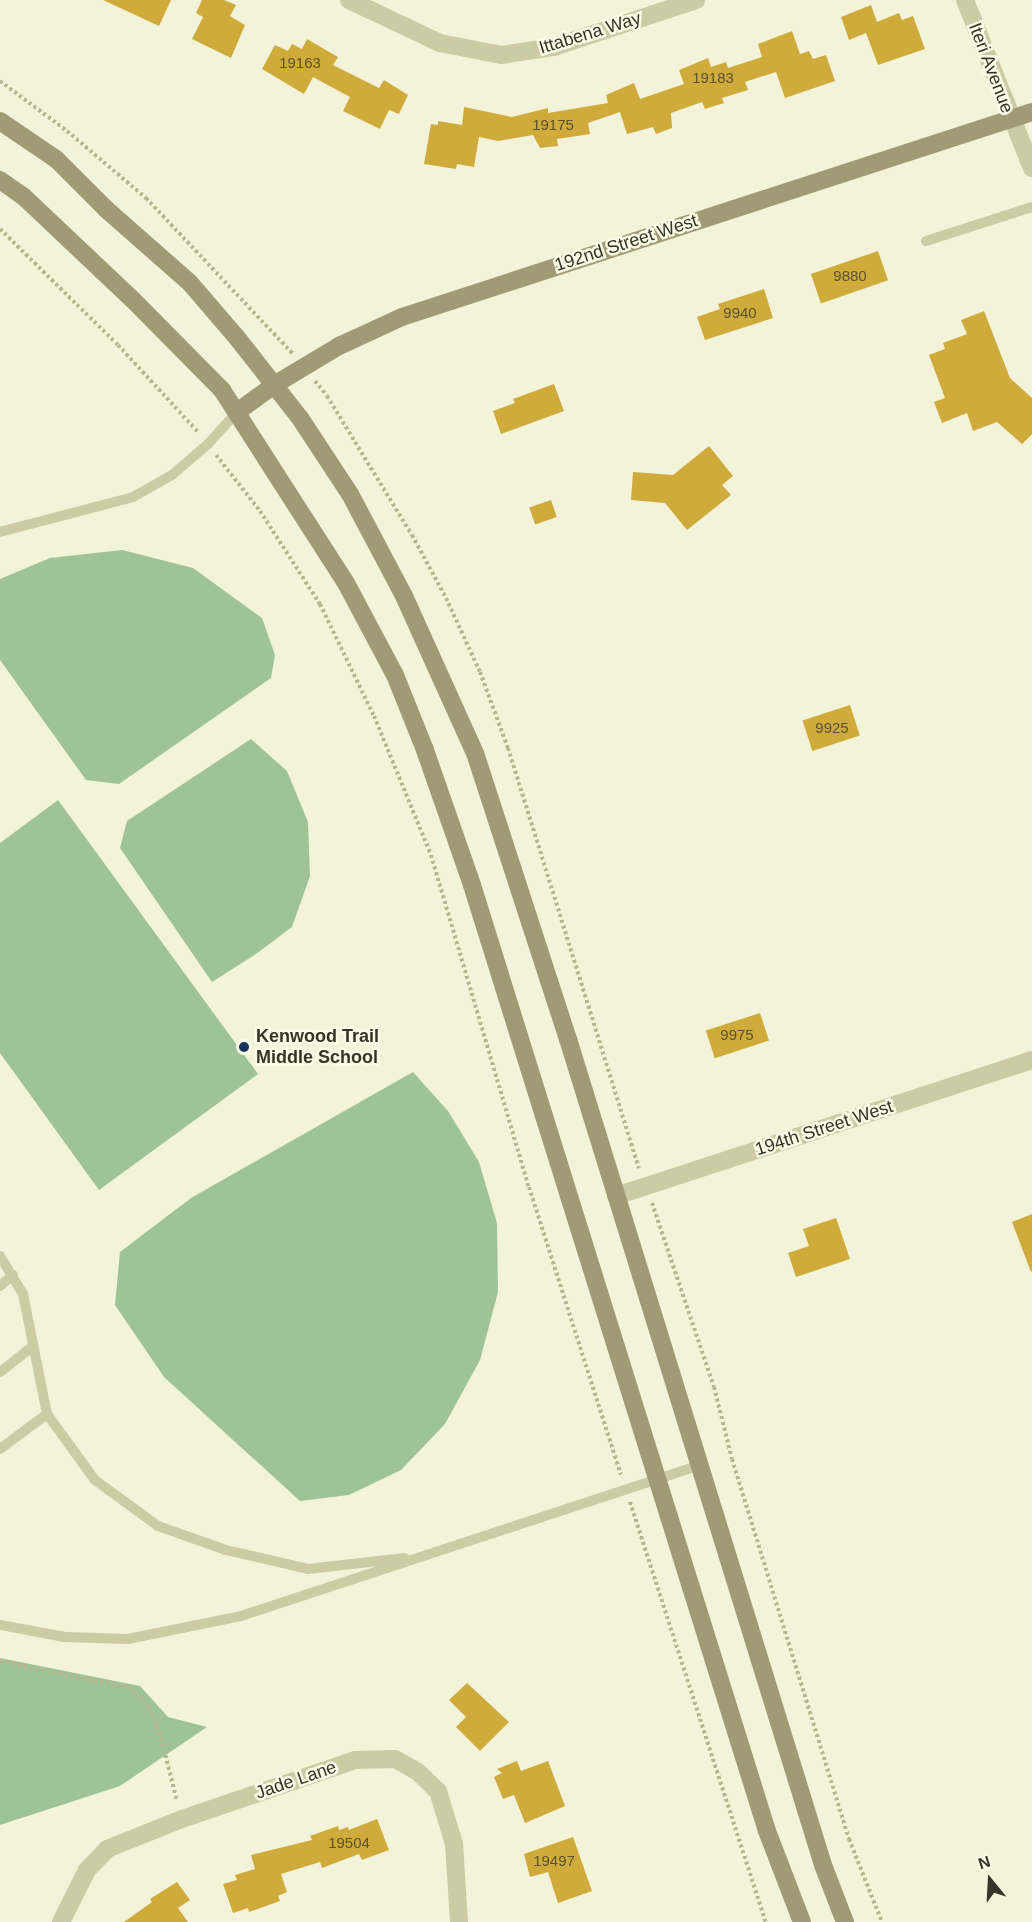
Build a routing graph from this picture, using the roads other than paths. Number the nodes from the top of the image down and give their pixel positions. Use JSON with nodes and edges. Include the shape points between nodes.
{"nodes":[{"id":1,"x":350,"y":0,"type":"edge"},
{"id":2,"x":696,"y":0,"type":"edge"},
{"id":3,"x":965,"y":0,"type":"edge"},
{"id":4,"x":1032,"y":112,"type":"edge"},
{"id":5,"x":1011,"y":118,"type":"junction"},
{"id":6,"x":0,"y":121,"type":"edge"},
{"id":7,"x":1032,"y":168,"type":"edge"},
{"id":8,"x":0,"y":180,"type":"edge"},
{"id":9,"x":1032,"y":207,"type":"edge"},
{"id":10,"x":926,"y":241,"type":"dead end"},
{"id":11,"x":274,"y":385,"type":"junction"},
{"id":12,"x":237,"y":412,"type":"junction"},
{"id":13,"x":0,"y":532,"type":"edge"},
{"id":14,"x":1032,"y":1059,"type":"edge"},
{"id":15,"x":616,"y":1196,"type":"junction"},
{"id":16,"x":0,"y":1256,"type":"edge"},
{"id":17,"x":13,"y":1275,"type":"junction"},
{"id":18,"x":0,"y":1286,"type":"edge"},
{"id":19,"x":32,"y":1347,"type":"junction"},
{"id":20,"x":0,"y":1372,"type":"edge"},
{"id":21,"x":47,"y":1414,"type":"junction"},
{"id":22,"x":0,"y":1449,"type":"edge"},
{"id":23,"x":699,"y":1465,"type":"junction"},
{"id":24,"x":657,"y":1479,"type":"junction"},
{"id":25,"x":429,"y":1555,"type":"junction"},
{"id":26,"x":0,"y":1625,"type":"edge"},
{"id":27,"x":61,"y":1922,"type":"edge"},
{"id":28,"x":459,"y":1922,"type":"edge"},
{"id":29,"x":802,"y":1922,"type":"edge"},
{"id":30,"x":846,"y":1922,"type":"edge"}],
"edges":[{"from":1,"to":2,"type":"street","name":"Ittabena Way","via":[[440,43],[501,55],[554,47]]},
{"from":3,"to":5,"type":"street","name":"Iteri Avenue"},
{"from":4,"to":5,"type":"main road","name":"192nd Street West"},
{"from":5,"to":7,"type":"street","name":"Iteri Avenue"},
{"from":5,"to":11,"type":"main road","name":"192nd Street West","via":[[417,311],[355,338]]},
{"from":6,"to":11,"type":"main road","via":[[56,159],[190,283]]},
{"from":8,"to":12,"type":"main road","via":[[23,196],[134,300],[222,390]]},
{"from":9,"to":10,"type":"lane"},
{"from":11,"to":12,"type":"main road","name":"192nd Street West"},
{"from":11,"to":15,"type":"main road","via":[[350,494],[404,596],[475,753]]},
{"from":12,"to":13,"type":"lane","via":[[172,475],[133,497]]},
{"from":12,"to":24,"type":"main road","via":[[346,583],[395,675],[425,750],[475,896]]},
{"from":14,"to":15,"type":"street","name":"194th Street West"},
{"from":15,"to":23,"type":"main road"},
{"from":16,"to":17,"type":"lane"},
{"from":17,"to":18,"type":"lane"},
{"from":17,"to":19,"type":"lane","via":[[23,1294]]},
{"from":19,"to":20,"type":"lane"},
{"from":19,"to":21,"type":"lane"},
{"from":21,"to":22,"type":"lane"},
{"from":21,"to":25,"type":"lane","via":[[95,1480],[158,1526],[226,1550],[309,1569]]},
{"from":23,"to":24,"type":"lane"},
{"from":23,"to":30,"type":"main road","via":[[823,1865]]},
{"from":24,"to":25,"type":"lane"},
{"from":24,"to":29,"type":"main road","via":[[767,1831]]},
{"from":25,"to":26,"type":"lane","via":[[241,1616],[128,1639],[65,1637]]},
{"from":27,"to":28,"type":"street","name":"Jade Lane","via":[[87,1870],[107,1849],[355,1760],[395,1759],[418,1772],[438,1791],[454,1844]]}]}
